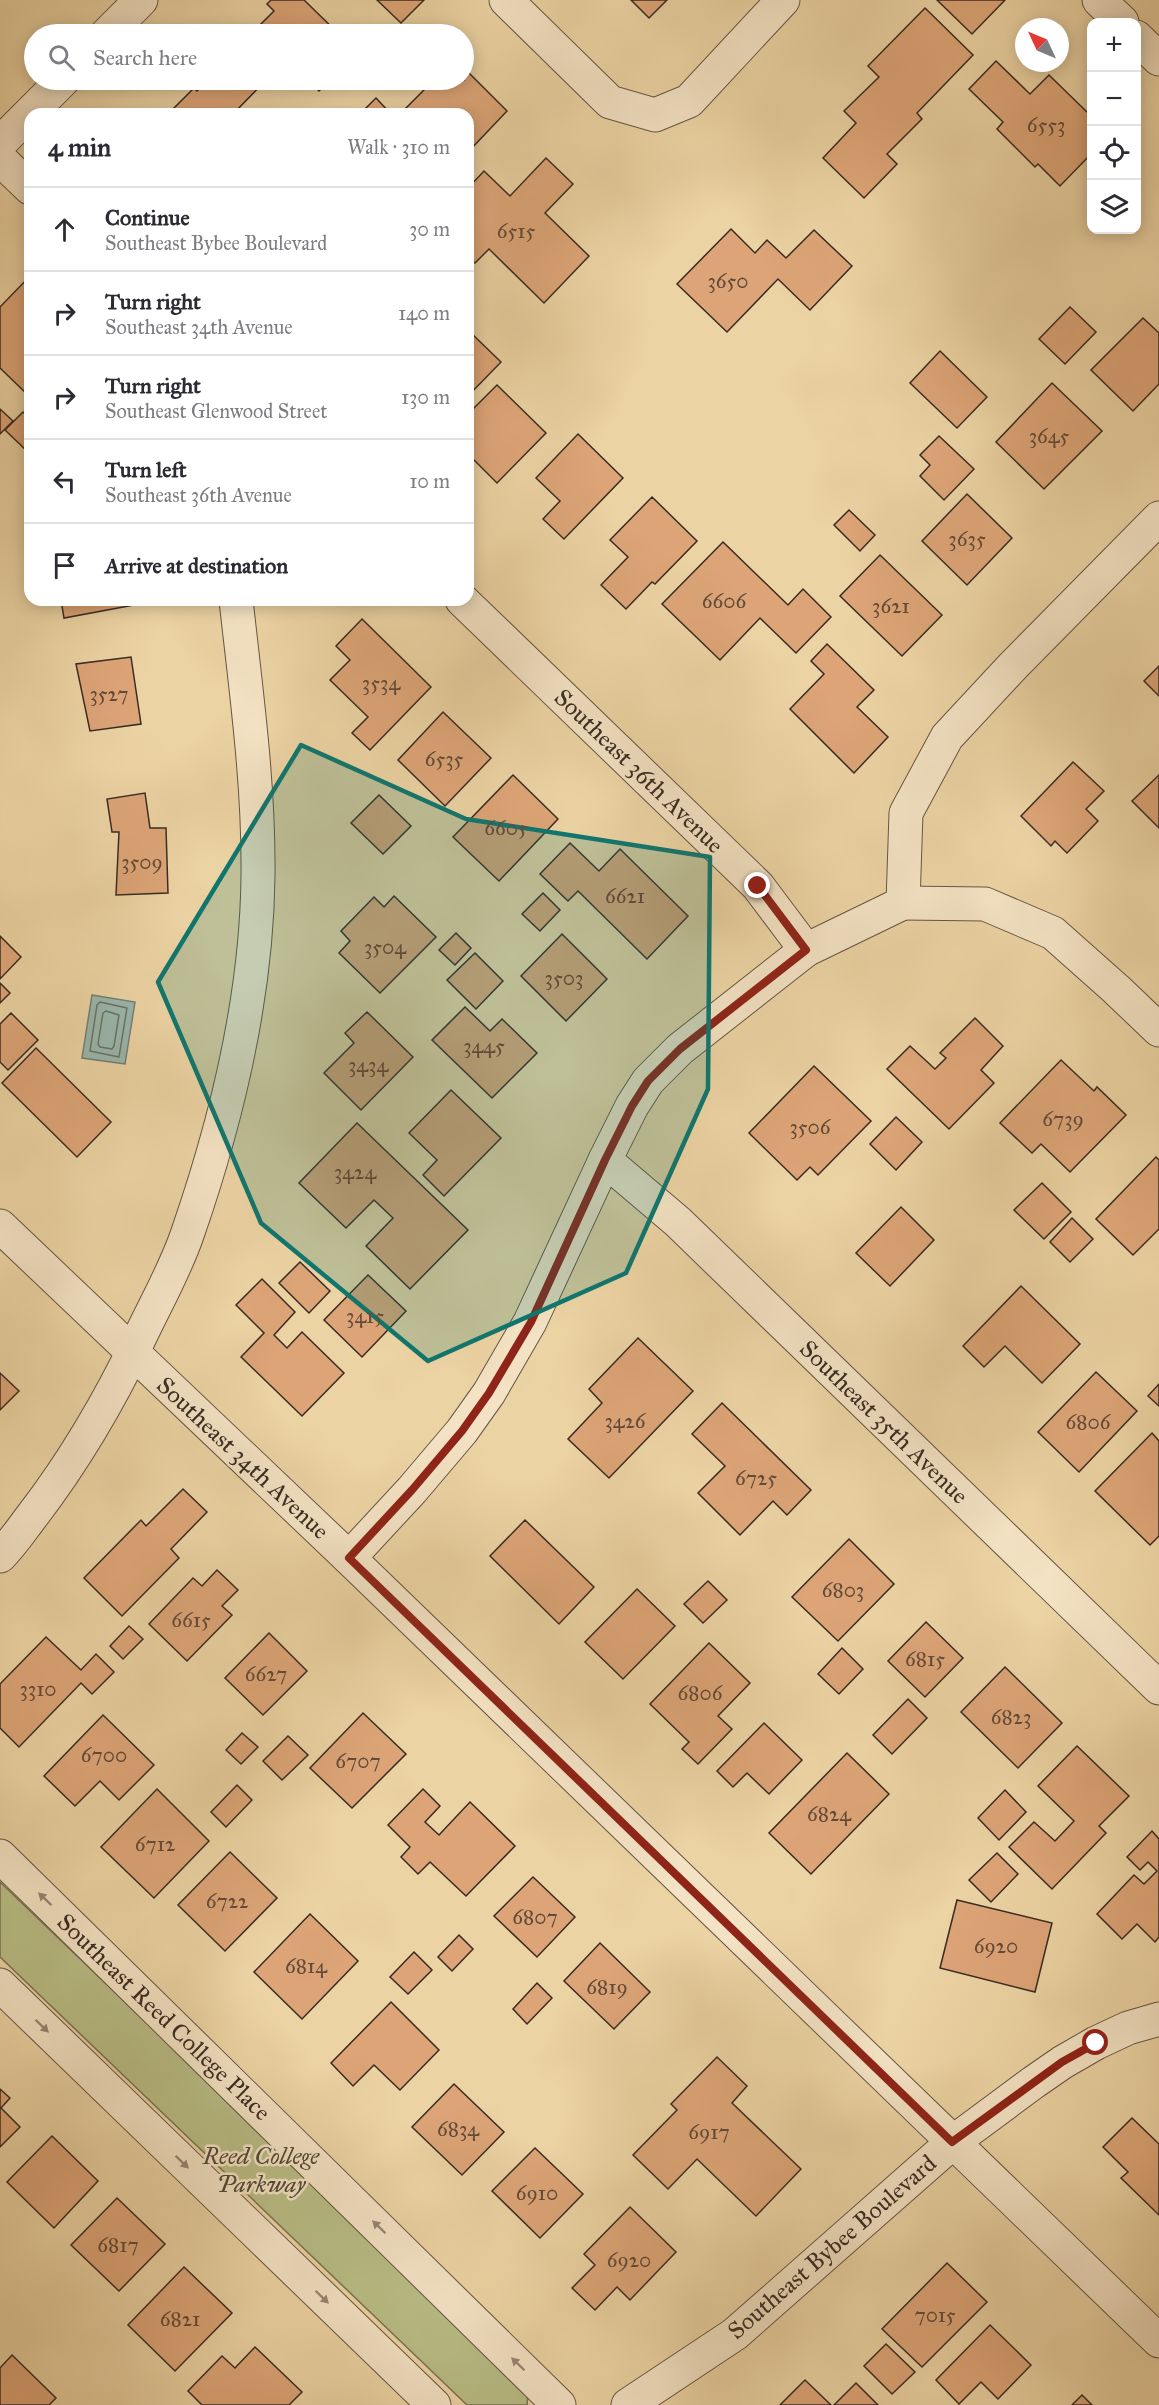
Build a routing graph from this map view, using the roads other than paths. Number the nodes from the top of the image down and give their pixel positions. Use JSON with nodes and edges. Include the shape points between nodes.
{"nodes":[{"id":1,"x":141,"y":0,"type":"edge"},
{"id":2,"x":506,"y":0,"type":"edge"},
{"id":3,"x":783,"y":0,"type":"edge"},
{"id":4,"x":1099,"y":0,"type":"edge"},
{"id":5,"x":1118,"y":18,"type":"edge"},
{"id":6,"x":117,"y":24,"type":"edge"},
{"id":7,"x":1141,"y":41,"type":"edge"},
{"id":8,"x":1159,"y":59,"type":"edge"},
{"id":9,"x":53,"y":90,"type":"edge"},
{"id":10,"x":35,"y":108,"type":"edge"},
{"id":11,"x":24,"y":119,"type":"edge"},
{"id":12,"x":0,"y":143,"type":"edge"},
{"id":13,"x":0,"y":159,"type":"edge"},
{"id":14,"x":24,"y":182,"type":"edge"},
{"id":15,"x":1159,"y":518,"type":"edge"},
{"id":16,"x":237,"y":606,"type":"edge"},
{"id":17,"x":468,"y":606,"type":"edge"},
{"id":18,"x":903,"y":903,"type":"junction"},
{"id":19,"x":806,"y":950,"type":"junction"},
{"id":20,"x":1159,"y":1030,"type":"edge"},
{"id":21,"x":605,"y":1160,"type":"junction"},
{"id":22,"x":0,"y":1226,"type":"edge"},
{"id":23,"x":132,"y":1353,"type":"junction"},
{"id":24,"x":0,"y":1556,"type":"edge"},
{"id":25,"x":349,"y":1558,"type":"junction"},
{"id":26,"x":1159,"y":1688,"type":"edge"},
{"id":27,"x":0,"y":1856,"type":"edge"},
{"id":28,"x":0,"y":1985,"type":"edge"},
{"id":29,"x":1159,"y":2019,"type":"edge"},
{"id":30,"x":952,"y":2142,"type":"junction"},
{"id":31,"x":1159,"y":2341,"type":"edge"},
{"id":32,"x":434,"y":2405,"type":"edge"},
{"id":33,"x":560,"y":2405,"type":"edge"},
{"id":34,"x":628,"y":2405,"type":"edge"}],
"edges":[{"from":1,"to":6,"type":"street"},
{"from":2,"to":3,"type":"street","via":[[610,102],[655,115],[689,101]]},
{"from":4,"to":5,"type":"street"},
{"from":7,"to":8,"type":"street"},
{"from":9,"to":10,"type":"street"},
{"from":11,"to":12,"type":"street"},
{"from":13,"to":14,"type":"street"},
{"from":15,"to":18,"type":"street","via":[[947,737],[906,813]]},
{"from":16,"to":23,"type":"street","via":[[254,769],[258,864],[252,966],[224,1116],[187,1237]]},
{"from":17,"to":19,"type":"street","name":"Southeast 36th Avenue","via":[[758,886]]},
{"from":18,"to":19,"type":"street"},
{"from":18,"to":20,"type":"street","via":[[985,904],[1053,933]]},
{"from":19,"to":21,"type":"street","via":[[680,1049],[648,1081]]},
{"from":21,"to":25,"type":"street","via":[[531,1322],[489,1393],[412,1490]]},
{"from":21,"to":26,"type":"street","name":"Southeast 35th Avenue","via":[[678,1222]]},
{"from":22,"to":23,"type":"street","name":"Southeast 34th Avenue"},
{"from":23,"to":24,"type":"street","via":[[62,1478]]},
{"from":23,"to":25,"type":"street","name":"Southeast 34th Avenue"},
{"from":25,"to":30,"type":"street","name":"Southeast 34th Avenue"},
{"from":33,"to":27,"type":"street","name":"Southeast Reed College Place","one_way":true},
{"from":28,"to":32,"type":"street","one_way":true},
{"from":29,"to":30,"type":"street","name":"Southeast Bybee Boulevard","via":[[1128,2028],[1062,2062]]},
{"from":30,"to":31,"type":"street","name":"Southeast 34th Avenue"},
{"from":30,"to":34,"type":"street","name":"Southeast Bybee Boulevard","via":[[735,2334]]}]}
